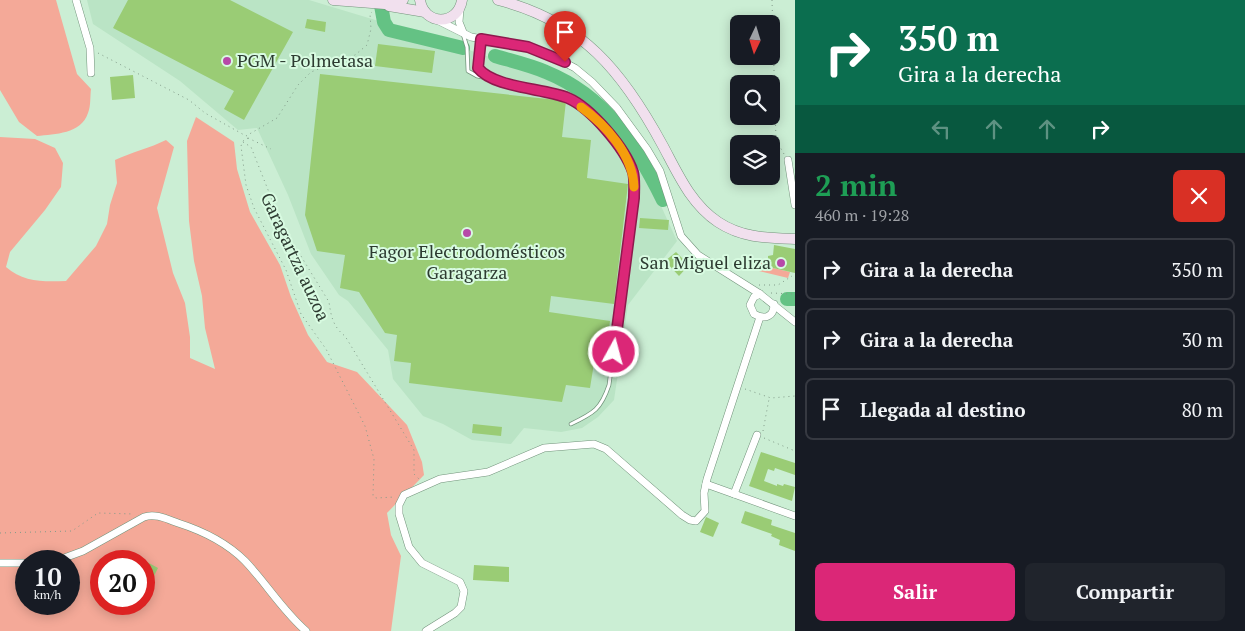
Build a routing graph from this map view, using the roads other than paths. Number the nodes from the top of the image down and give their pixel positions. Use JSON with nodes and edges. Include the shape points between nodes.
{"nodes":[{"id":1,"x":76,"y":0,"type":"edge"},
{"id":2,"x":333,"y":0,"type":"edge"},
{"id":3,"x":403,"y":0,"type":"edge"},
{"id":4,"x":420,"y":0,"type":"edge"},
{"id":5,"x":498,"y":0,"type":"edge"},
{"id":6,"x":463,"y":3,"type":"edge"},
{"id":7,"x":385,"y":4,"type":"junction"},
{"id":8,"x":425,"y":12,"type":"junction"},
{"id":9,"x":437,"y":20,"type":"junction"},
{"id":10,"x":463,"y":32,"type":"junction"},
{"id":11,"x":481,"y":39,"type":"junction"},
{"id":12,"x":91,"y":73,"type":"dead end"},
{"id":13,"x":490,"y":78,"type":"junction"},
{"id":14,"x":788,"y":160,"type":"road end"},
{"id":15,"x":795,"y":205,"type":"edge"},
{"id":16,"x":795,"y":239,"type":"edge"},
{"id":17,"x":760,"y":294,"type":"junction"},
{"id":18,"x":774,"y":304,"type":"junction"},
{"id":19,"x":760,"y":317,"type":"junction"},
{"id":20,"x":795,"y":322,"type":"edge"},
{"id":21,"x":571,"y":424,"type":"dead end"},
{"id":22,"x":757,"y":435,"type":"dead end"},
{"id":23,"x":706,"y":484,"type":"junction"},
{"id":24,"x":734,"y":494,"type":"junction"},
{"id":25,"x":795,"y":516,"type":"edge"},
{"id":26,"x":80,"y":552,"type":"edge"},
{"id":27,"x":0,"y":563,"type":"edge"},
{"id":28,"x":15,"y":563,"type":"edge"},
{"id":29,"x":306,"y":631,"type":"edge"},
{"id":30,"x":426,"y":631,"type":"edge"}],
"edges":[{"from":1,"to":12,"type":"street","via":[[90,48]]},
{"from":2,"to":7,"type":"main road","via":[[371,8]]},
{"from":3,"to":7,"type":"main road"},
{"from":4,"to":8,"type":"main road"},
{"from":5,"to":16,"type":"main road","via":[[525,7],[563,25],[594,50],[633,96],[695,202],[718,222],[742,234]]},
{"from":6,"to":9,"type":"main road","via":[[449,19]]},
{"from":6,"to":10,"type":"street","via":[[459,22]]},
{"from":7,"to":8,"type":"main road"},
{"from":8,"to":9,"type":"main road"},
{"from":9,"to":10,"type":"street"},
{"from":10,"to":11,"type":"street"},
{"from":10,"to":13,"type":"lane","via":[[468,71]]},
{"from":11,"to":13,"type":"lane","via":[[478,68]]},
{"from":11,"to":17,"type":"street","via":[[528,47],[554,57],[592,82],[617,108],[660,171],[681,236],[698,255]]},
{"from":13,"to":21,"type":"lane","via":[[569,98],[607,131],[623,151],[634,173],[634,198],[609,385],[603,403]]},
{"from":14,"to":15,"type":"street"},
{"from":17,"to":18,"type":"street"},
{"from":17,"to":19,"type":"street","via":[[754,297],[750,308]]},
{"from":18,"to":19,"type":"street","via":[[771,315]]},
{"from":18,"to":20,"type":"street"},
{"from":19,"to":23,"type":"street"},
{"from":22,"to":24,"type":"street"},
{"from":23,"to":24,"type":"street"},
{"from":23,"to":30,"type":"street","via":[[705,511],[696,521],[690,520],[606,449],[594,444],[544,448],[482,474],[455,475],[404,495],[399,514],[409,547],[422,563],[460,582],[464,591],[461,607]]},
{"from":24,"to":25,"type":"street"},
{"from":26,"to":29,"type":"street","via":[[147,516],[182,524],[202,531],[244,560]]},
{"from":27,"to":28,"type":"street"}]}
